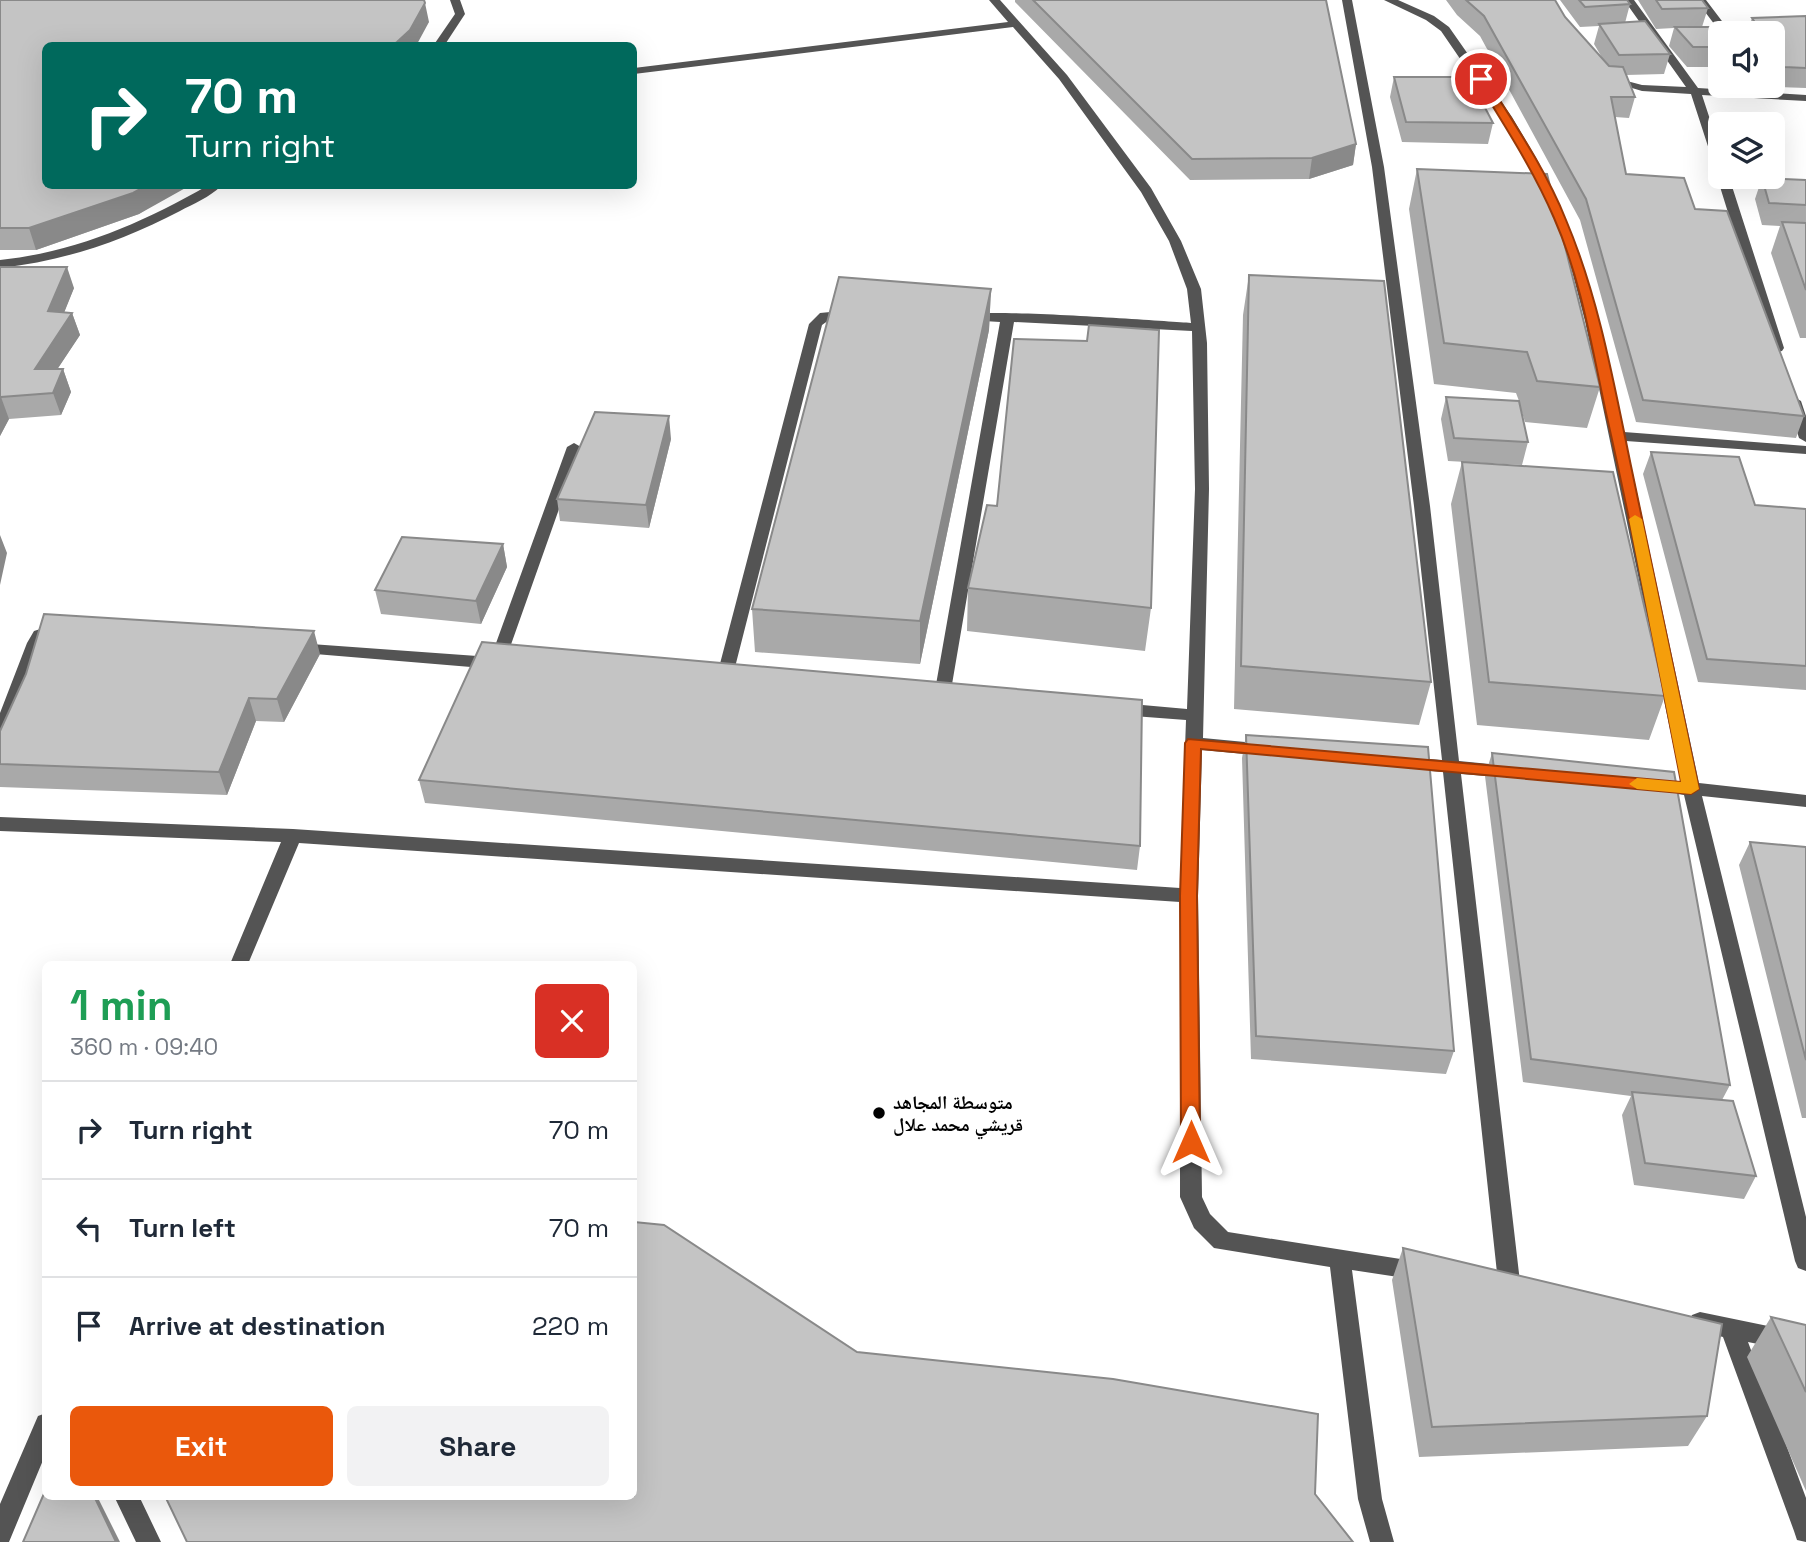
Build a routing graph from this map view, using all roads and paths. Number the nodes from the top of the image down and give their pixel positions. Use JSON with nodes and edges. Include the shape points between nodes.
{"nodes":[{"id":1,"x":455,"y":0,"type":"edge"},
{"id":2,"x":993,"y":0,"type":"edge"},
{"id":3,"x":1347,"y":0,"type":"edge"},
{"id":4,"x":1389,"y":0,"type":"edge"},
{"id":5,"x":1629,"y":0,"type":"edge"},
{"id":6,"x":1701,"y":0,"type":"edge"},
{"id":7,"x":1717,"y":21,"type":"edge"},
{"id":8,"x":1014,"y":24,"type":"junction"},
{"id":9,"x":441,"y":42,"type":"edge"},
{"id":10,"x":1596,"y":66,"type":"edge"},
{"id":11,"x":637,"y":71,"type":"edge"},
{"id":12,"x":1696,"y":93,"type":"junction"},
{"id":13,"x":1708,"y":94,"type":"edge"},
{"id":14,"x":1785,"y":97,"type":"edge"},
{"id":15,"x":1806,"y":98,"type":"edge"},
{"id":16,"x":1708,"y":131,"type":"edge"},
{"id":17,"x":209,"y":189,"type":"edge"},
{"id":18,"x":1727,"y":189,"type":"edge"},
{"id":19,"x":0,"y":264,"type":"edge"},
{"id":20,"x":870,"y":314,"type":"edge"},
{"id":21,"x":954,"y":316,"type":"edge"},
{"id":22,"x":1007,"y":317,"type":"junction"},
{"id":23,"x":1198,"y":327,"type":"junction"},
{"id":24,"x":1781,"y":359,"type":"edge"},
{"id":25,"x":1789,"y":385,"type":"edge"},
{"id":26,"x":1618,"y":436,"type":"junction"},
{"id":27,"x":1806,"y":437,"type":"edge"},
{"id":28,"x":574,"y":447,"type":"dead end"},
{"id":29,"x":1806,"y":450,"type":"edge"},
{"id":30,"x":70,"y":630,"type":"edge"},
{"id":31,"x":275,"y":647,"type":"edge"},
{"id":32,"x":724,"y":679,"type":"edge"},
{"id":33,"x":942,"y":696,"type":"edge"},
{"id":34,"x":1101,"y":708,"type":"edge"},
{"id":35,"x":1194,"y":715,"type":"junction"},
{"id":36,"x":0,"y":736,"type":"edge"},
{"id":37,"x":1193,"y":743,"type":"junction"},
{"id":38,"x":1288,"y":752,"type":"edge"},
{"id":39,"x":1383,"y":761,"type":"edge"},
{"id":40,"x":1451,"y":767,"type":"junction"},
{"id":41,"x":1531,"y":774,"type":"edge"},
{"id":42,"x":1637,"y":784,"type":"edge"},
{"id":43,"x":1691,"y":789,"type":"junction"},
{"id":44,"x":1806,"y":801,"type":"edge"},
{"id":45,"x":0,"y":824,"type":"edge"},
{"id":46,"x":293,"y":836,"type":"junction"},
{"id":47,"x":1189,"y":896,"type":"junction"},
{"id":48,"x":240,"y":961,"type":"edge"},
{"id":49,"x":1340,"y":1259,"type":"junction"},
{"id":50,"x":1806,"y":1261,"type":"edge"},
{"id":51,"x":1431,"y":1272,"type":"edge"},
{"id":52,"x":1509,"y":1283,"type":"edge"},
{"id":53,"x":1679,"y":1318,"type":"edge"},
{"id":54,"x":1731,"y":1328,"type":"junction"},
{"id":55,"x":1806,"y":1344,"type":"edge"},
{"id":56,"x":42,"y":1433,"type":"edge"},
{"id":57,"x":128,"y":1500,"type":"edge"},
{"id":58,"x":1806,"y":1531,"type":"edge"},
{"id":59,"x":0,"y":1533,"type":"edge"},
{"id":60,"x":149,"y":1542,"type":"edge"},
{"id":61,"x":1382,"y":1542,"type":"edge"}],
"edges":[{"from":1,"to":9,"type":"street","via":[[460,14]]},
{"from":2,"to":8,"type":"street"},
{"from":3,"to":40,"type":"street","via":[[1378,167]]},
{"from":4,"to":26,"type":"street","via":[[1445,29],[1533,163],[1573,252]]},
{"from":5,"to":12,"type":"street"},
{"from":6,"to":7,"type":"street"},
{"from":8,"to":11,"type":"street"},
{"from":8,"to":23,"type":"street","via":[[1063,77],[1147,191],[1175,241],[1194,289]]},
{"from":10,"to":12,"type":"street","via":[[1604,78],[1616,83]]},
{"from":12,"to":13,"type":"street"},
{"from":12,"to":16,"type":"street"},
{"from":14,"to":15,"type":"street"},
{"from":17,"to":19,"type":"street","via":[[92,244]]},
{"from":18,"to":24,"type":"street"},
{"from":20,"to":32,"type":"street","via":[[833,314],[816,324]]},
{"from":21,"to":22,"type":"street"},
{"from":22,"to":23,"type":"street"},
{"from":22,"to":33,"type":"street"},
{"from":23,"to":35,"type":"street","via":[[1202,489]]},
{"from":25,"to":27,"type":"street"},
{"from":26,"to":29,"type":"street"},
{"from":26,"to":43,"type":"street"},
{"from":28,"to":31,"type":"street","via":[[504,664]]},
{"from":30,"to":36,"type":"street","via":[[40,635]]},
{"from":34,"to":35,"type":"street"},
{"from":35,"to":37,"type":"street"},
{"from":37,"to":38,"type":"street"},
{"from":37,"to":47,"type":"street"},
{"from":39,"to":40,"type":"street"},
{"from":40,"to":41,"type":"street"},
{"from":40,"to":52,"type":"street"},
{"from":42,"to":43,"type":"street"},
{"from":43,"to":44,"type":"street"},
{"from":43,"to":50,"type":"street"},
{"from":45,"to":46,"type":"street"},
{"from":46,"to":47,"type":"street"},
{"from":46,"to":48,"type":"street"},
{"from":47,"to":49,"type":"street","via":[[1191,1196],[1202,1221],[1222,1241]]},
{"from":49,"to":51,"type":"street"},
{"from":49,"to":61,"type":"street","via":[[1370,1499]]},
{"from":53,"to":54,"type":"street"},
{"from":54,"to":55,"type":"street"},
{"from":54,"to":58,"type":"street"},
{"from":56,"to":59,"type":"street"},
{"from":57,"to":60,"type":"street"}]}
